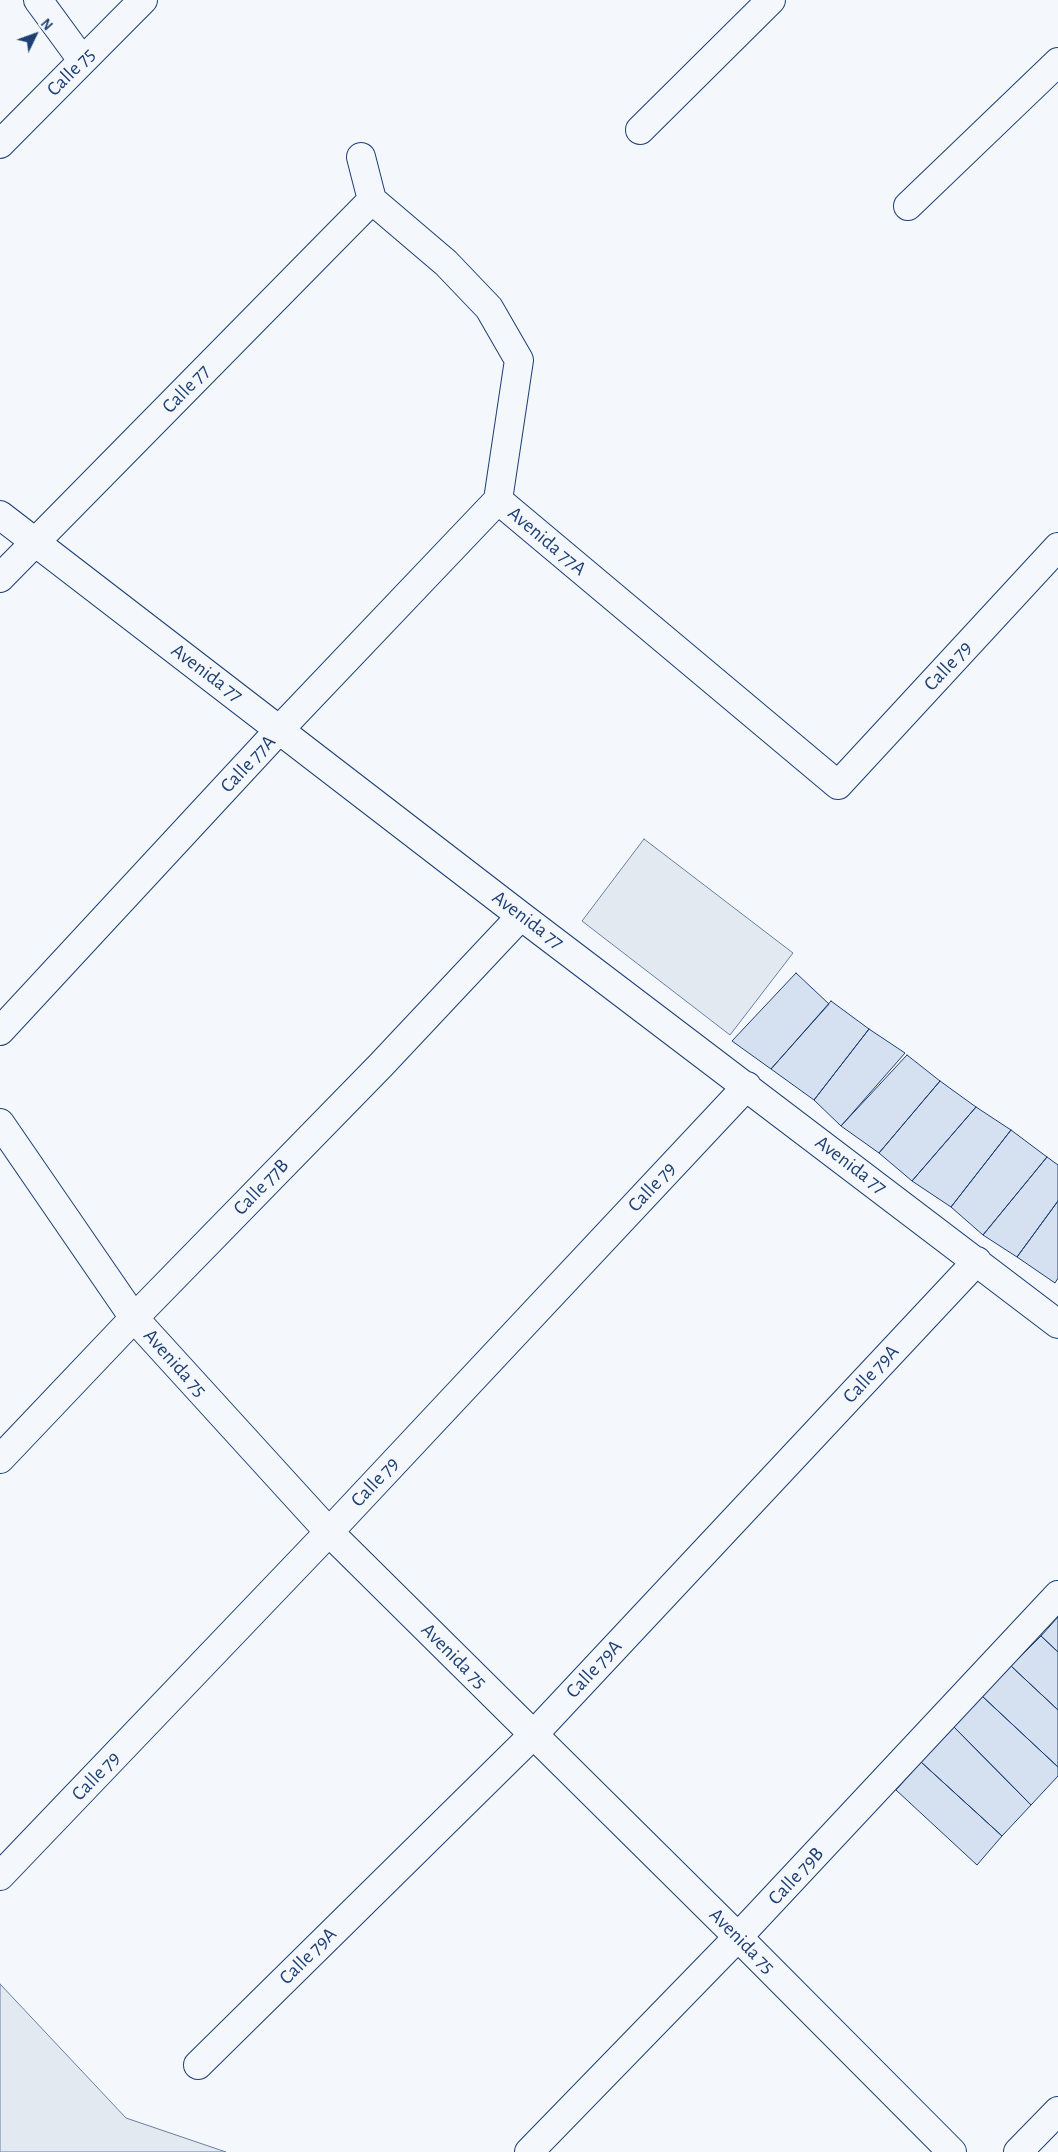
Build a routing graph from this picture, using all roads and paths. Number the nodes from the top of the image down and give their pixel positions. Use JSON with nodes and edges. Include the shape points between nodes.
{"nodes":[{"id":1,"x":38,"y":0,"type":"edge"},
{"id":2,"x":143,"y":0,"type":"edge"},
{"id":3,"x":771,"y":0,"type":"edge"},
{"id":4,"x":82,"y":60,"type":"junction"},
{"id":5,"x":1058,"y":62,"type":"edge"},
{"id":6,"x":640,"y":130,"type":"dead end"},
{"id":7,"x":0,"y":144,"type":"edge"},
{"id":8,"x":361,"y":157,"type":"dead end"},
{"id":9,"x":372,"y":200,"type":"junction"},
{"id":10,"x":908,"y":206,"type":"dead end"},
{"id":11,"x":498,"y":500,"type":"junction"},
{"id":12,"x":0,"y":515,"type":"edge"},
{"id":13,"x":35,"y":543,"type":"junction"},
{"id":14,"x":1058,"y":547,"type":"edge"},
{"id":15,"x":0,"y":578,"type":"edge"},
{"id":16,"x":280,"y":729,"type":"junction"},
{"id":17,"x":838,"y":785,"type":"joint"},
{"id":18,"x":521,"y":916,"type":"junction"},
{"id":19,"x":0,"y":1031,"type":"edge"},
{"id":20,"x":747,"y":1086,"type":"junction"},
{"id":21,"x":0,"y":1123,"type":"edge"},
{"id":22,"x":977,"y":1262,"type":"junction"},
{"id":23,"x":134,"y":1318,"type":"junction"},
{"id":24,"x":1058,"y":1324,"type":"edge"},
{"id":25,"x":0,"y":1458,"type":"edge"},
{"id":26,"x":329,"y":1532,"type":"junction"},
{"id":27,"x":1058,"y":1595,"type":"edge"},
{"id":28,"x":534,"y":1734,"type":"junction"},
{"id":29,"x":0,"y":1876,"type":"edge"},
{"id":30,"x":738,"y":1937,"type":"junction"},
{"id":31,"x":198,"y":2065,"type":"dead end"},
{"id":32,"x":1058,"y":2111,"type":"edge"},
{"id":33,"x":529,"y":2152,"type":"edge"},
{"id":34,"x":952,"y":2152,"type":"edge"},
{"id":35,"x":1018,"y":2152,"type":"edge"}],
"edges":[{"from":1,"to":4,"type":"street"},
{"from":2,"to":4,"type":"street","name":"Calle 75"},
{"from":3,"to":6,"type":"street"},
{"from":4,"to":7,"type":"street","name":"Calle 75"},
{"from":5,"to":10,"type":"street"},
{"from":8,"to":9,"type":"street"},
{"from":9,"to":11,"type":"street","name":"Avenida 77A","via":[[446,263],[489,308],[519,360]]},
{"from":9,"to":13,"type":"street","name":"Calle 77"},
{"from":11,"to":16,"type":"street","name":"Calle 77A"},
{"from":11,"to":17,"type":"street","name":"Avenida 77A"},
{"from":12,"to":13,"type":"street","name":"Avenida 77"},
{"from":13,"to":15,"type":"street","name":"Calle 77"},
{"from":13,"to":16,"type":"street","name":"Avenida 77"},
{"from":14,"to":17,"type":"street","name":"Calle 79"},
{"from":16,"to":18,"type":"street","name":"Avenida 77"},
{"from":16,"to":19,"type":"street","name":"Calle 77A"},
{"from":18,"to":20,"type":"street","name":"Avenida 77"},
{"from":18,"to":23,"type":"street","name":"Calle 77B"},
{"from":20,"to":22,"type":"street","name":"Avenida 77"},
{"from":20,"to":26,"type":"street","name":"Calle 79"},
{"from":21,"to":23,"type":"street","name":"Avenida 75"},
{"from":22,"to":24,"type":"street","name":"Avenida 77"},
{"from":22,"to":28,"type":"street","name":"Calle 79A"},
{"from":23,"to":25,"type":"street","name":"Calle 77B"},
{"from":23,"to":26,"type":"street","name":"Avenida 75"},
{"from":26,"to":28,"type":"street","name":"Avenida 75"},
{"from":26,"to":29,"type":"street","name":"Calle 79"},
{"from":27,"to":30,"type":"street","name":"Calle 79B"},
{"from":28,"to":30,"type":"street","name":"Avenida 75"},
{"from":28,"to":31,"type":"street","name":"Calle 79A"},
{"from":30,"to":33,"type":"street","name":"Calle 79B"},
{"from":30,"to":34,"type":"street","name":"Avenida 75"},
{"from":32,"to":35,"type":"street"}]}
